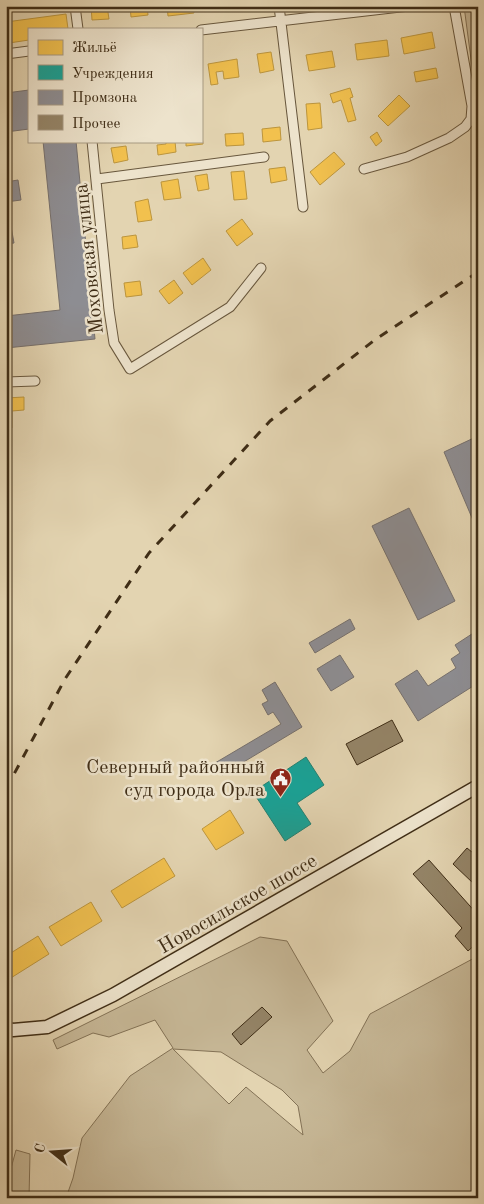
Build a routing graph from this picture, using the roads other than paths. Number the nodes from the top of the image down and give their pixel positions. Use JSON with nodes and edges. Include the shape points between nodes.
{"nodes":[{"id":1,"x":75,"y":6,"type":"edge"},
{"id":2,"x":279,"y":6,"type":"edge"},
{"id":3,"x":409,"y":6,"type":"edge"},
{"id":4,"x":454,"y":6,"type":"edge"},
{"id":5,"x":281,"y":20,"type":"junction"},
{"id":6,"x":78,"y":28,"type":"edge"},
{"id":7,"x":202,"y":30,"type":"edge"},
{"id":8,"x":28,"y":51,"type":"edge"},
{"id":9,"x":6,"y":54,"type":"edge"},
{"id":10,"x":92,"y":142,"type":"edge"},
{"id":11,"x":264,"y":157,"type":"dead end"},
{"id":12,"x":364,"y":169,"type":"dead end"},
{"id":13,"x":97,"y":180,"type":"junction"},
{"id":14,"x":302,"y":207,"type":"dead end"},
{"id":15,"x":261,"y":268,"type":"dead end"},
{"id":16,"x":35,"y":381,"type":"dead end"},
{"id":17,"x":6,"y":382,"type":"edge"},
{"id":18,"x":478,"y":786,"type":"edge"},
{"id":19,"x":6,"y":1029,"type":"edge"}],
"edges":[{"from":1,"to":6,"type":"street"},
{"from":2,"to":5,"type":"street"},
{"from":3,"to":5,"type":"street"},
{"from":4,"to":12,"type":"street","via":[[472,106],[471,119],[466,127],[449,138],[407,157]]},
{"from":5,"to":7,"type":"street"},
{"from":5,"to":14,"type":"street"},
{"from":8,"to":9,"type":"street"},
{"from":10,"to":13,"type":"street","name":"Моховская улица"},
{"from":11,"to":13,"type":"street"},
{"from":13,"to":15,"type":"street","name":"Моховская улица","via":[[114,344],[130,369],[230,307]]},
{"from":16,"to":17,"type":"street"},
{"from":18,"to":19,"type":"street","name":"Новосильское шоссе","via":[[113,995],[47,1027]]}]}
